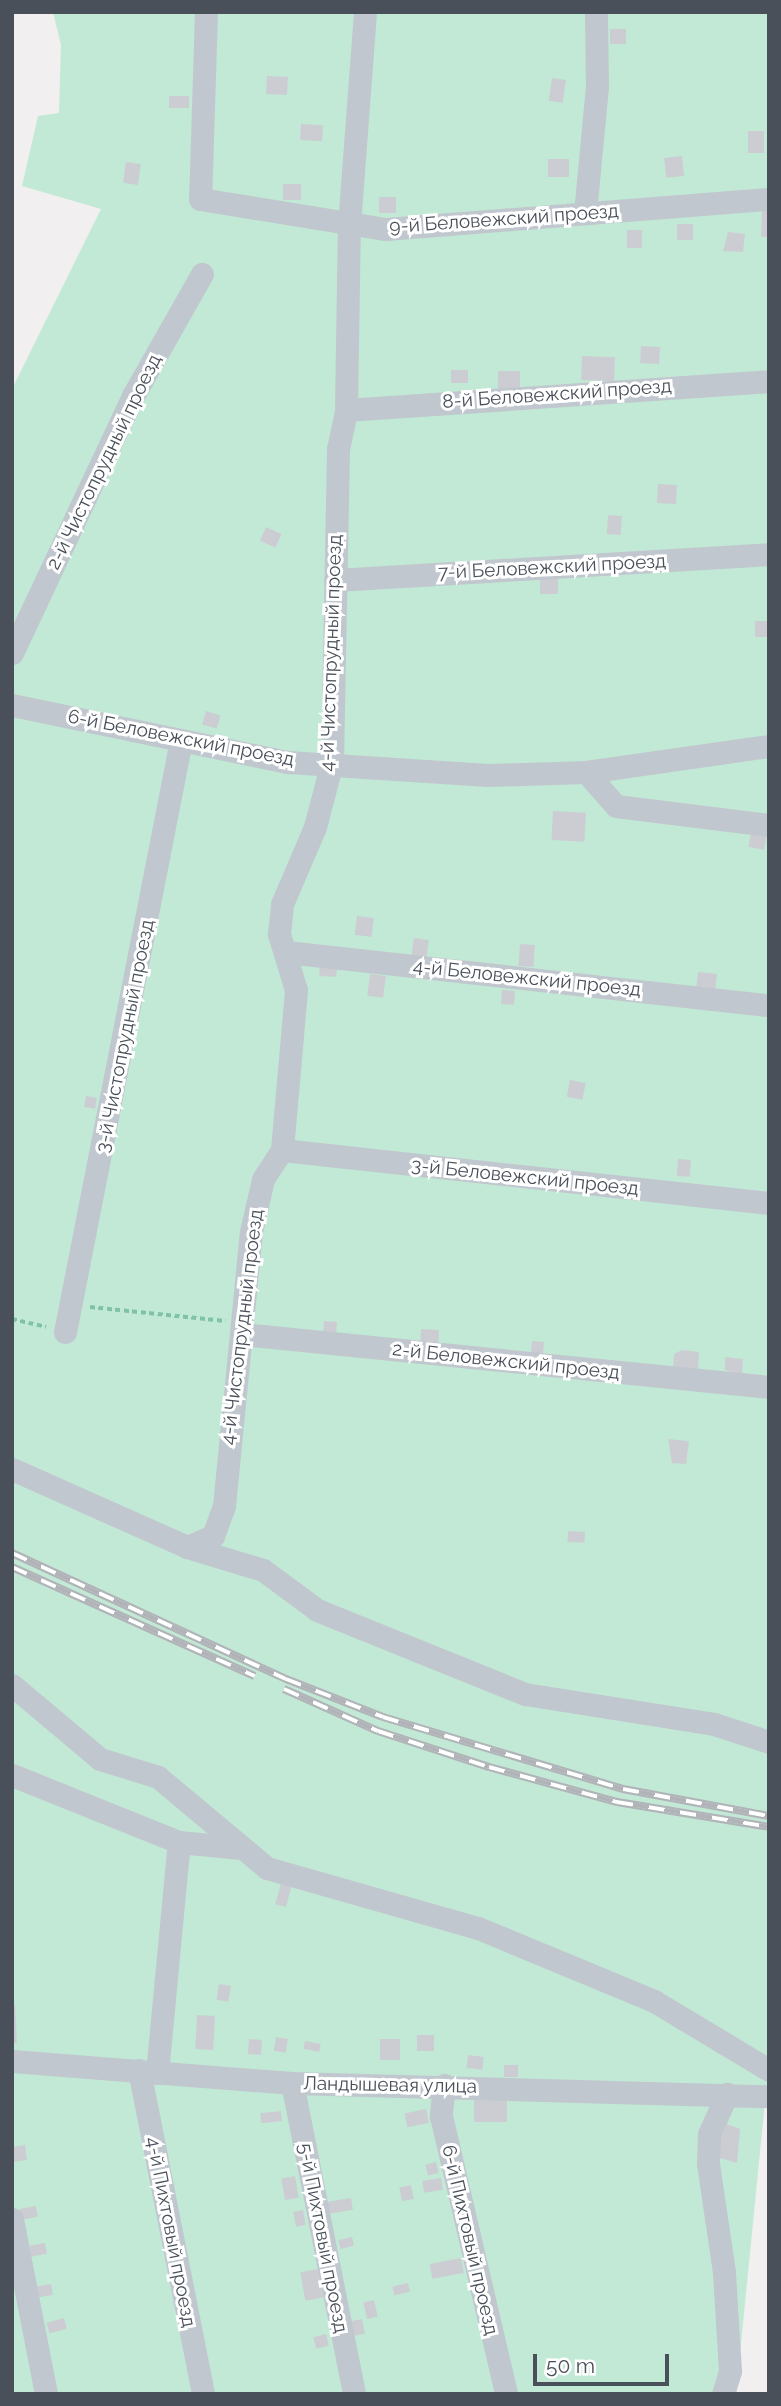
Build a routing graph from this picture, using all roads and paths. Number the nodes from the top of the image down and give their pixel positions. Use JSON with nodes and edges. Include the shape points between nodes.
{"nodes":[{"id":1,"x":206,"y":12,"type":"edge"},
{"id":2,"x":365,"y":12,"type":"edge"},
{"id":3,"x":596,"y":12,"type":"edge"},
{"id":4,"x":769,"y":199,"type":"edge"},
{"id":5,"x":585,"y":213,"type":"junction"},
{"id":6,"x":349,"y":225,"type":"junction"},
{"id":7,"x":202,"y":274,"type":"dead end"},
{"id":8,"x":769,"y":381,"type":"edge"},
{"id":9,"x":346,"y":410,"type":"junction"},
{"id":10,"x":769,"y":554,"type":"edge"},
{"id":11,"x":335,"y":580,"type":"junction"},
{"id":12,"x":12,"y":653,"type":"edge"},
{"id":13,"x":12,"y":705,"type":"edge"},
{"id":14,"x":181,"y":740,"type":"junction"},
{"id":15,"x":769,"y":746,"type":"edge"},
{"id":16,"x":332,"y":762,"type":"junction"},
{"id":17,"x":586,"y":772,"type":"junction"},
{"id":18,"x":769,"y":825,"type":"edge"},
{"id":19,"x":286,"y":952,"type":"junction"},
{"id":20,"x":769,"y":1004,"type":"edge"},
{"id":21,"x":282,"y":1150,"type":"junction"},
{"id":22,"x":769,"y":1203,"type":"edge"},
{"id":23,"x":71,"y":1305,"type":"junction"},
{"id":24,"x":12,"y":1319,"type":"edge"},
{"id":25,"x":243,"y":1329,"type":"junction"},
{"id":26,"x":65,"y":1332,"type":"joint"},
{"id":27,"x":769,"y":1387,"type":"edge"},
{"id":28,"x":12,"y":1469,"type":"edge"},
{"id":29,"x":187,"y":1547,"type":"junction"},
{"id":30,"x":12,"y":1685,"type":"edge"},
{"id":31,"x":769,"y":1742,"type":"edge"},
{"id":32,"x":12,"y":1775,"type":"edge"},
{"id":33,"x":180,"y":1842,"type":"junction"},
{"id":34,"x":241,"y":1848,"type":"junction"},
{"id":35,"x":12,"y":2062,"type":"edge"},
{"id":36,"x":769,"y":2070,"type":"edge"},
{"id":37,"x":148,"y":2072,"type":"junction"},
{"id":38,"x":292,"y":2083,"type":"junction"},
{"id":39,"x":444,"y":2085,"type":"junction"},
{"id":40,"x":727,"y":2094,"type":"junction"},
{"id":41,"x":769,"y":2096,"type":"edge"},
{"id":42,"x":12,"y":2219,"type":"edge"},
{"id":43,"x":46,"y":2394,"type":"edge"},
{"id":44,"x":203,"y":2394,"type":"edge"},
{"id":45,"x":355,"y":2394,"type":"edge"},
{"id":46,"x":506,"y":2394,"type":"edge"},
{"id":47,"x":723,"y":2394,"type":"edge"}],
"edges":[{"from":1,"to":6,"type":"lane","name":"9-й Беловежский проезд","via":[[200,199]]},
{"from":2,"to":6,"type":"lane","name":"4-й Чистопрудный проезд"},
{"from":3,"to":5,"type":"lane","via":[[597,87]]},
{"from":4,"to":5,"type":"lane","name":"9-й Беловежский проезд"},
{"from":5,"to":6,"type":"lane","name":"9-й Беловежский проезд","via":[[387,229]]},
{"from":6,"to":9,"type":"lane","name":"4-й Чистопрудный проезд"},
{"from":7,"to":12,"type":"lane","name":"2-й Чистопрудный проезд","via":[[134,394]]},
{"from":8,"to":9,"type":"lane","name":"8-й Беловежский проезд"},
{"from":9,"to":11,"type":"lane","name":"4-й Чистопрудный проезд","via":[[338,449]]},
{"from":10,"to":11,"type":"lane","name":"7-й Беловежский проезд"},
{"from":11,"to":16,"type":"lane","name":"4-й Чистопрудный проезд"},
{"from":13,"to":14,"type":"lane","name":"6-й Беловежский проезд"},
{"from":14,"to":16,"type":"lane","name":"6-й Беловежский проезд","via":[[288,762]]},
{"from":14,"to":23,"type":"lane","name":"3-й Чистопрудный проезд"},
{"from":15,"to":17,"type":"lane","name":"6-й Беловежский проезд"},
{"from":16,"to":17,"type":"lane","name":"6-й Беловежский проезд","via":[[488,775]]},
{"from":16,"to":19,"type":"lane","name":"4-й Чистопрудный проезд","via":[[315,827],[282,904],[279,934]]},
{"from":17,"to":18,"type":"lane","via":[[616,806]]},
{"from":19,"to":20,"type":"lane","name":"4-й Беловежский проезд"},
{"from":19,"to":21,"type":"lane","name":"4-й Чистопрудный проезд","via":[[296,990]]},
{"from":21,"to":22,"type":"lane","name":"3-й Беловежский проезд"},
{"from":21,"to":25,"type":"lane","name":"4-й Чистопрудный проезд","via":[[263,1180],[254,1219]]},
{"from":23,"to":25,"type":"path"},
{"from":23,"to":26,"type":"lane","name":"3-й Чистопрудный проезд"},
{"from":24,"to":26,"type":"path"},
{"from":25,"to":27,"type":"lane","name":"2-й Беловежский проезд"},
{"from":25,"to":29,"type":"lane","name":"4-й Чистопрудный проезд","via":[[232,1390],[224,1506],[213,1536]]},
{"from":28,"to":29,"type":"lane"},
{"from":29,"to":31,"type":"lane","via":[[262,1570],[317,1610],[525,1694],[714,1724]]},
{"from":30,"to":34,"type":"lane","via":[[100,1759],[158,1777]]},
{"from":32,"to":33,"type":"lane"},
{"from":33,"to":34,"type":"lane"},
{"from":33,"to":37,"type":"lane","name":"4-й Пихтовый проезд"},
{"from":34,"to":36,"type":"lane","via":[[267,1868],[478,1928],[654,2001]]},
{"from":35,"to":37,"type":"lane","name":"Ландышевая улица"},
{"from":37,"to":38,"type":"lane","name":"Ландышевая улица"},
{"from":37,"to":44,"type":"lane","name":"4-й Пихтовый проезд"},
{"from":38,"to":39,"type":"lane","name":"Ландышевая улица"},
{"from":38,"to":45,"type":"lane","name":"5-й Пихтовый проезд"},
{"from":39,"to":40,"type":"lane","name":"Ландышевая улица"},
{"from":39,"to":46,"type":"lane","name":"6-й Пихтовый проезд","via":[[441,2116]]},
{"from":40,"to":41,"type":"lane","name":"Ландышевая улица"},
{"from":40,"to":47,"type":"lane","via":[[709,2134],[708,2163],[730,2371]]},
{"from":42,"to":43,"type":"lane"}]}
